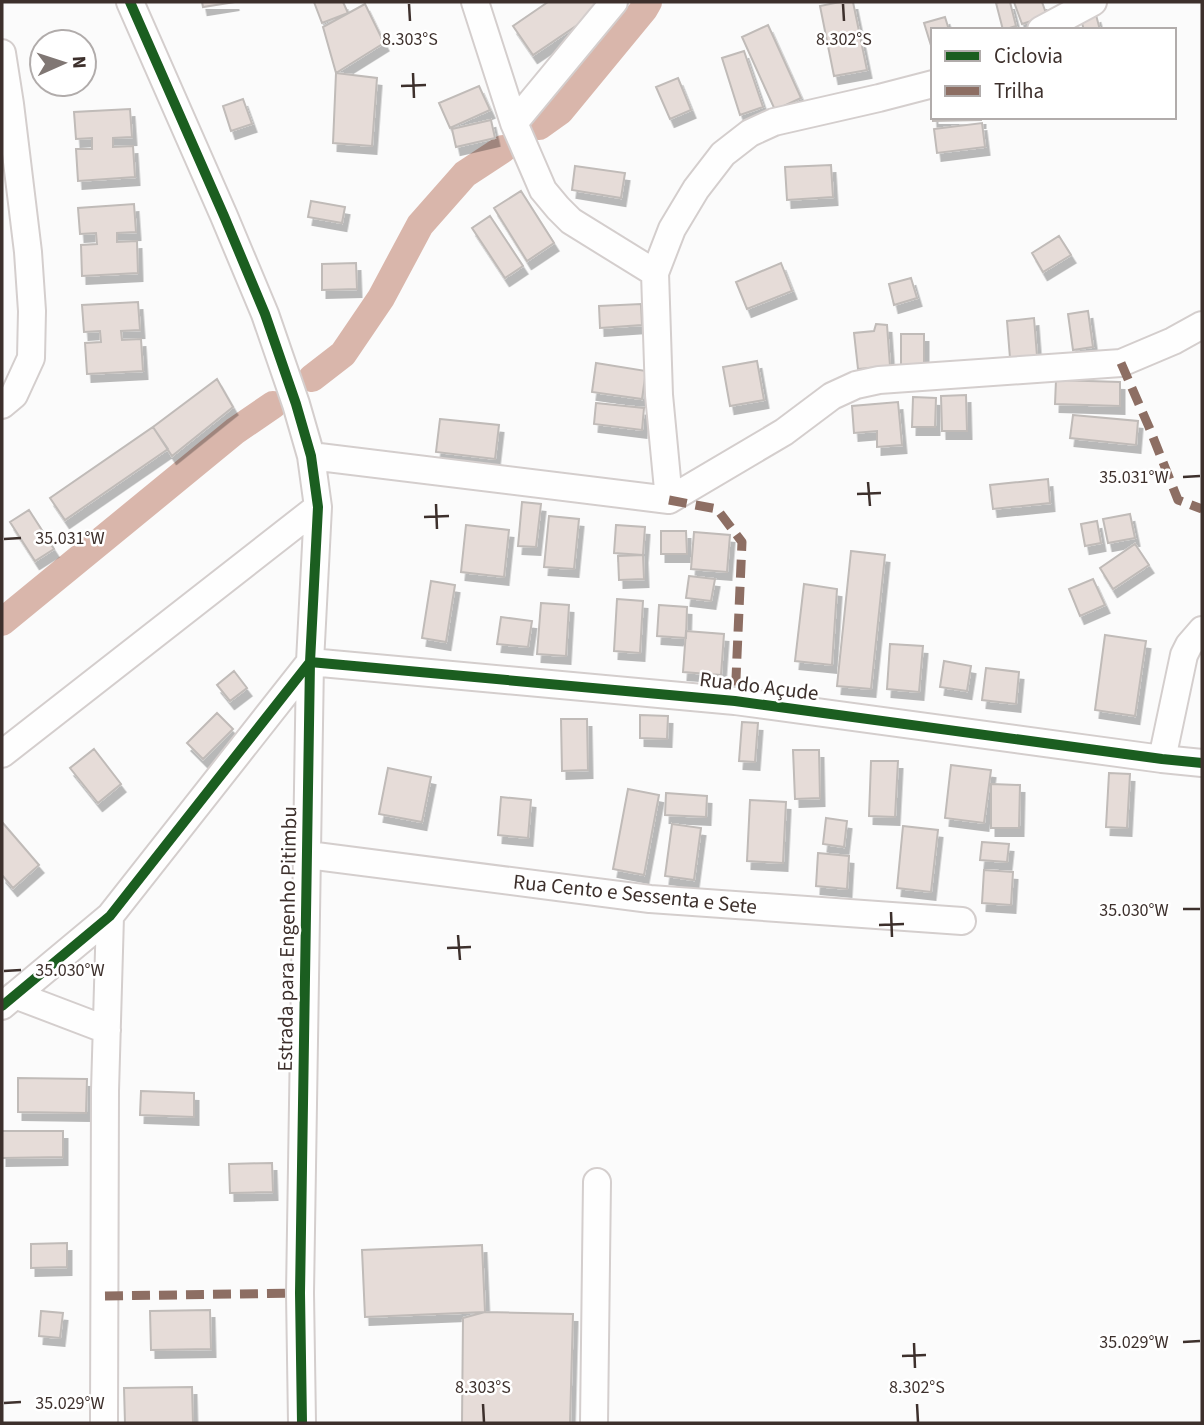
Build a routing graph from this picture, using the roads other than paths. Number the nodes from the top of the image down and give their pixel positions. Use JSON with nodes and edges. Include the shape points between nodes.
{"nodes":[{"id":1,"x":130,"y":2,"type":"edge"},
{"id":2,"x":475,"y":2,"type":"edge"},
{"id":3,"x":614,"y":2,"type":"edge"},
{"id":4,"x":1093,"y":2,"type":"edge"},
{"id":5,"x":1045,"y":28,"type":"edge"},
{"id":6,"x":2,"y":53,"type":"edge"},
{"id":7,"x":931,"y":84,"type":"edge"},
{"id":8,"x":514,"y":122,"type":"junction"},
{"id":9,"x":655,"y":273,"type":"junction"},
{"id":10,"x":1202,"y":325,"type":"edge"},
{"id":11,"x":2,"y":405,"type":"edge"},
{"id":12,"x":311,"y":456,"type":"junction"},
{"id":13,"x":669,"y":500,"type":"junction"},
{"id":14,"x":318,"y":507,"type":"junction"},
{"id":15,"x":1202,"y":630,"type":"edge"},
{"id":16,"x":310,"y":662,"type":"junction"},
{"id":17,"x":2,"y":754,"type":"edge"},
{"id":18,"x":1162,"y":759,"type":"junction"},
{"id":19,"x":1202,"y":763,"type":"edge"},
{"id":20,"x":308,"y":855,"type":"junction"},
{"id":21,"x":110,"y":916,"type":"junction"},
{"id":22,"x":962,"y":921,"type":"dead end"},
{"id":23,"x":8,"y":1001,"type":"edge"},
{"id":24,"x":107,"y":1030,"type":"junction"},
{"id":25,"x":597,"y":1182,"type":"dead end"},
{"id":26,"x":104,"y":1423,"type":"edge"},
{"id":27,"x":302,"y":1423,"type":"edge"},
{"id":28,"x":594,"y":1423,"type":"edge"}],
"edges":[{"from":1,"to":12,"type":"street","name":"Estrada para Engenho Pitimbu","via":[[265,314]]},
{"from":2,"to":8,"type":"street"},
{"from":3,"to":8,"type":"street"},
{"from":4,"to":5,"type":"street"},
{"from":6,"to":11,"type":"street","via":[[32,311],[31,358],[14,395]]},
{"from":7,"to":9,"type":"street","via":[[774,122],[750,133],[723,154],[696,189],[672,229]]},
{"from":8,"to":9,"type":"street","via":[[543,190],[558,208],[571,221]]},
{"from":9,"to":13,"type":"street","via":[[659,395]]},
{"from":10,"to":13,"type":"street","via":[[1121,363],[879,380],[856,386],[832,396],[784,432]]},
{"from":12,"to":13,"type":"street"},
{"from":12,"to":14,"type":"street","name":"Estrada para Engenho Pitimbu"},
{"from":14,"to":16,"type":"street","name":"Estrada para Engenho Pitimbu"},
{"from":14,"to":17,"type":"street"},
{"from":15,"to":18,"type":"street","via":[[1184,655]]},
{"from":16,"to":18,"type":"street","name":"Rua do Açude","via":[[735,701]]},
{"from":16,"to":20,"type":"street","name":"Estrada para Engenho Pitimbu"},
{"from":16,"to":21,"type":"street"},
{"from":18,"to":19,"type":"street","name":"Rua do Açude"},
{"from":20,"to":22,"type":"street","name":"Rua Cento e Sessenta e Sete","via":[[650,899]]},
{"from":20,"to":27,"type":"street","name":"Estrada para Engenho Pitimbu"},
{"from":21,"to":23,"type":"street"},
{"from":21,"to":24,"type":"street"},
{"from":23,"to":24,"type":"street"},
{"from":24,"to":26,"type":"street"},
{"from":25,"to":28,"type":"street"}]}
